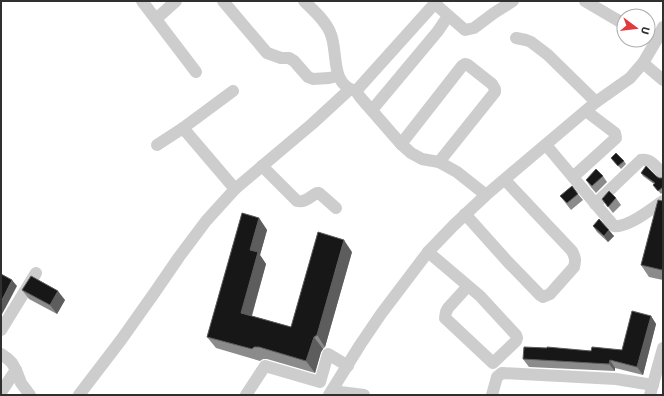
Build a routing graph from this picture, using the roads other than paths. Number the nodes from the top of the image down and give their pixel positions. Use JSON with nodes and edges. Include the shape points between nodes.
{"nodes":[{"id":1,"x":142,"y":1,"type":"edge"},
{"id":2,"x":176,"y":1,"type":"edge"},
{"id":3,"x":223,"y":1,"type":"edge"},
{"id":4,"x":304,"y":1,"type":"edge"},
{"id":5,"x":513,"y":1,"type":"edge"},
{"id":6,"x":584,"y":1,"type":"edge"},
{"id":7,"x":436,"y":2,"type":"edge"},
{"id":8,"x":448,"y":16,"type":"junction"},
{"id":9,"x":156,"y":18,"type":"junction"},
{"id":10,"x":616,"y":19,"type":"edge"},
{"id":11,"x":663,"y":27,"type":"edge"},
{"id":12,"x":656,"y":35,"type":"edge"},
{"id":13,"x":516,"y":38,"type":"dead end"},
{"id":14,"x":649,"y":48,"type":"edge"},
{"id":15,"x":643,"y":63,"type":"junction"},
{"id":16,"x":196,"y":72,"type":"dead end"},
{"id":17,"x":338,"y":76,"type":"junction"},
{"id":18,"x":663,"y":80,"type":"edge"},
{"id":19,"x":353,"y":90,"type":"junction"},
{"id":20,"x":233,"y":91,"type":"dead end"},
{"id":21,"x":596,"y":102,"type":"junction"},
{"id":22,"x":372,"y":110,"type":"junction"},
{"id":23,"x":586,"y":111,"type":"junction"},
{"id":24,"x":183,"y":128,"type":"junction"},
{"id":25,"x":401,"y":144,"type":"junction"},
{"id":26,"x":157,"y":145,"type":"dead end"},
{"id":27,"x":546,"y":146,"type":"junction"},
{"id":28,"x":439,"y":162,"type":"junction"},
{"id":29,"x":262,"y":166,"type":"junction"},
{"id":30,"x":663,"y":174,"type":"edge"},
{"id":31,"x":573,"y":177,"type":"junction"},
{"id":32,"x":505,"y":180,"type":"junction"},
{"id":33,"x":235,"y":189,"type":"junction"},
{"id":34,"x":486,"y":195,"type":"junction"},
{"id":35,"x":663,"y":201,"type":"edge"},
{"id":36,"x":595,"y":204,"type":"junction"},
{"id":37,"x":336,"y":208,"type":"dead end"},
{"id":38,"x":465,"y":214,"type":"junction"},
{"id":39,"x":428,"y":252,"type":"junction"},
{"id":40,"x":36,"y":273,"type":"dead end"},
{"id":41,"x":468,"y":286,"type":"junction"},
{"id":42,"x":1,"y":330,"type":"edge"},
{"id":43,"x":663,"y":348,"type":"edge"},
{"id":44,"x":1,"y":354,"type":"edge"},
{"id":45,"x":348,"y":366,"type":"junction"},
{"id":46,"x":16,"y":370,"type":"junction"},
{"id":47,"x":651,"y":390,"type":"edge"},
{"id":48,"x":1,"y":392,"type":"edge"},
{"id":49,"x":331,"y":393,"type":"edge"},
{"id":50,"x":30,"y":395,"type":"edge"},
{"id":51,"x":79,"y":395,"type":"edge"},
{"id":52,"x":246,"y":395,"type":"edge"},
{"id":53,"x":364,"y":395,"type":"edge"},
{"id":54,"x":492,"y":395,"type":"edge"}],
"edges":[{"from":1,"to":9,"type":"street"},
{"from":2,"to":9,"type":"street"},
{"from":3,"to":17,"type":"street","via":[[267,53],[289,58],[313,79]]},
{"from":4,"to":17,"type":"street","via":[[331,33]]},
{"from":5,"to":8,"type":"street","via":[[469,30],[461,28]]},
{"from":6,"to":10,"type":"street"},
{"from":7,"to":8,"type":"street"},
{"from":7,"to":19,"type":"street"},
{"from":8,"to":22,"type":"street"},
{"from":9,"to":16,"type":"street"},
{"from":11,"to":12,"type":"street"},
{"from":13,"to":21,"type":"street","via":[[532,42]]},
{"from":14,"to":15,"type":"street"},
{"from":15,"to":18,"type":"street"},
{"from":15,"to":21,"type":"street","via":[[630,78]]},
{"from":17,"to":19,"type":"street"},
{"from":19,"to":22,"type":"street"},
{"from":19,"to":29,"type":"street"},
{"from":20,"to":24,"type":"street"},
{"from":21,"to":23,"type":"street"},
{"from":22,"to":25,"type":"street"},
{"from":23,"to":27,"type":"street"},
{"from":23,"to":31,"type":"street","via":[[615,133],[616,138]]},
{"from":24,"to":26,"type":"street"},
{"from":24,"to":33,"type":"street"},
{"from":25,"to":28,"type":"street","via":[[417,157]]},
{"from":25,"to":28,"type":"street","via":[[462,66],[468,65],[492,84],[495,92]]},
{"from":27,"to":31,"type":"street"},
{"from":27,"to":32,"type":"street"},
{"from":28,"to":34,"type":"street","via":[[457,172]]},
{"from":29,"to":33,"type":"street"},
{"from":29,"to":37,"type":"street","via":[[297,201],[304,201],[317,193]]},
{"from":30,"to":36,"type":"street","via":[[651,162],[641,160]]},
{"from":31,"to":36,"type":"street"},
{"from":32,"to":34,"type":"street"},
{"from":32,"to":38,"type":"street","via":[[575,256],[574,267],[550,294],[543,297],[540,295]]},
{"from":33,"to":51,"type":"street","via":[[206,221],[126,334]]},
{"from":34,"to":38,"type":"street"},
{"from":35,"to":36,"type":"street","via":[[636,219],[619,226],[614,226]]},
{"from":38,"to":39,"type":"street"},
{"from":39,"to":41,"type":"street"},
{"from":39,"to":45,"type":"street","via":[[381,314]]},
{"from":40,"to":42,"type":"street"},
{"from":41,"to":41,"type":"street","via":[[517,337],[493,363],[445,318],[448,308]]},
{"from":43,"to":47,"type":"street"},
{"from":44,"to":46,"type":"street"},
{"from":45,"to":49,"type":"street"},
{"from":45,"to":52,"type":"street","via":[[328,354],[320,382],[265,366]]},
{"from":46,"to":48,"type":"street"},
{"from":46,"to":50,"type":"street"},
{"from":47,"to":54,"type":"street","via":[[616,379],[502,373],[497,377]]},
{"from":49,"to":53,"type":"street"}]}
